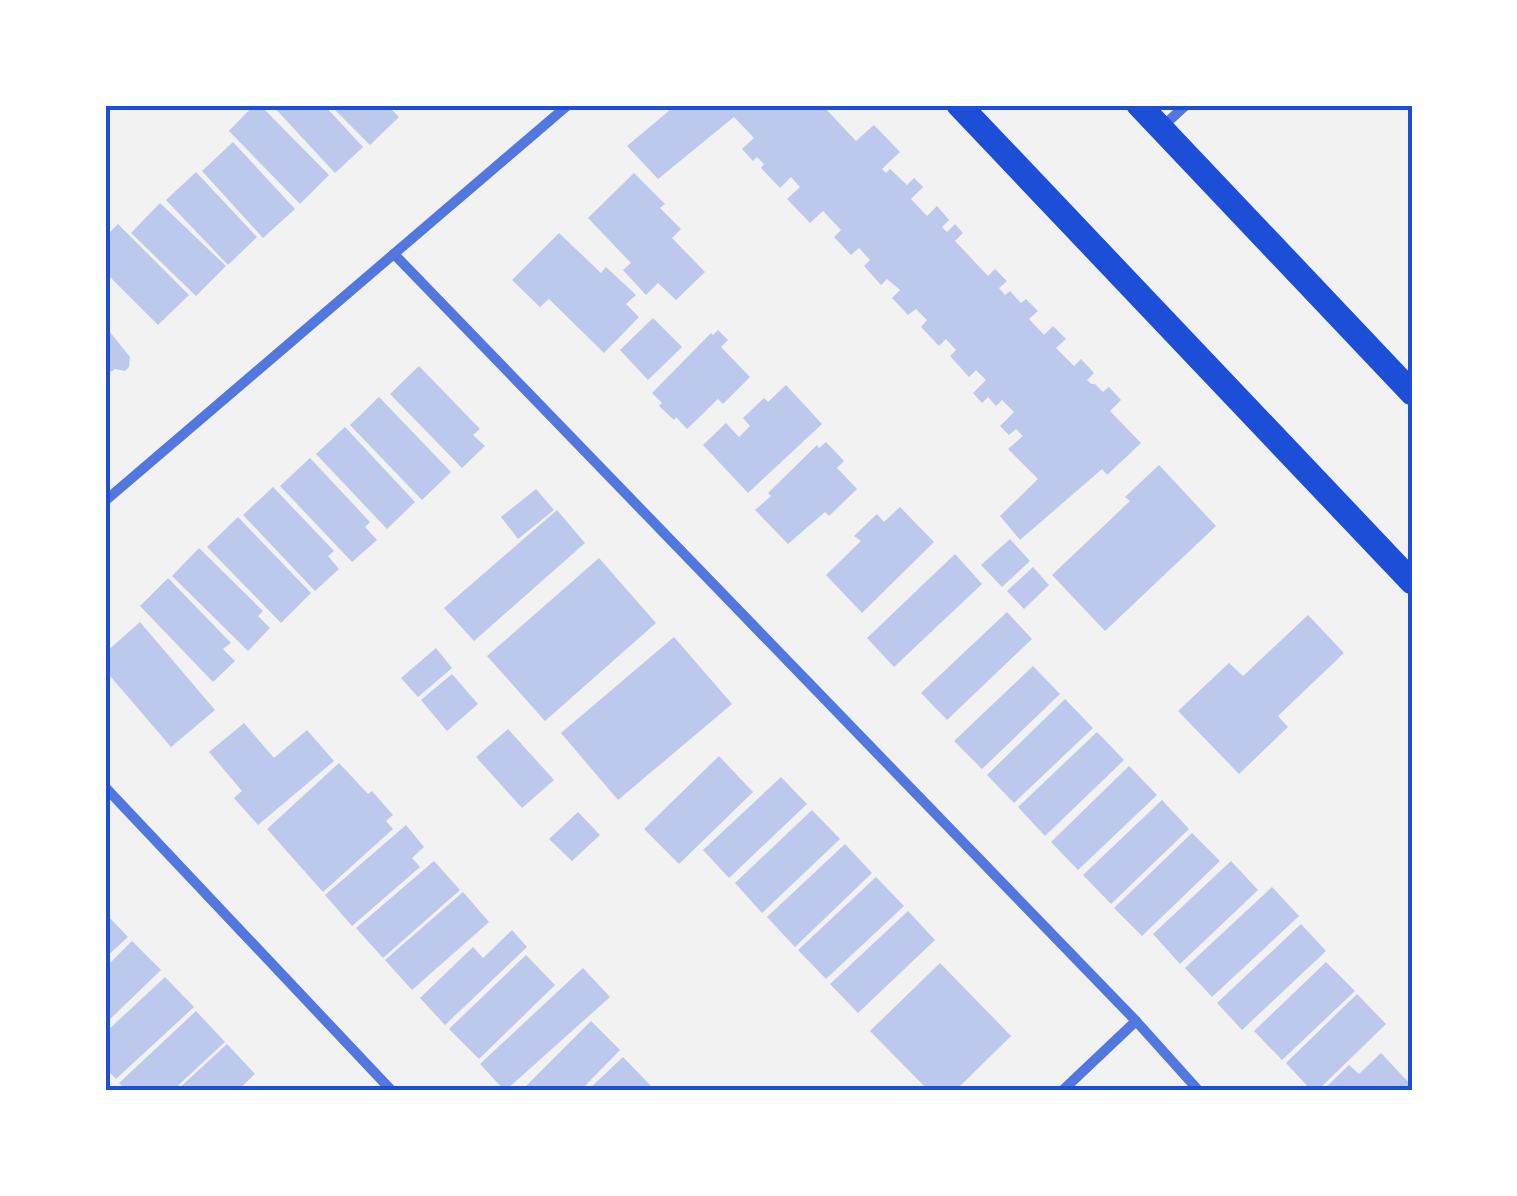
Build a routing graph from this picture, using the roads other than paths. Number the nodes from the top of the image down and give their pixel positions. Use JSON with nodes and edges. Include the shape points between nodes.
{"nodes":[{"id":1,"x":568,"y":105,"type":"edge"},
{"id":2,"x":959,"y":105,"type":"edge"},
{"id":3,"x":1139,"y":105,"type":"edge"},
{"id":4,"x":1186,"y":105,"type":"edge"},
{"id":5,"x":1161,"y":128,"type":"junction"},
{"id":6,"x":394,"y":254,"type":"junction"},
{"id":7,"x":1412,"y":394,"type":"edge"},
{"id":8,"x":105,"y":501,"type":"edge"},
{"id":9,"x":1412,"y":582,"type":"edge"},
{"id":10,"x":105,"y":788,"type":"edge"},
{"id":11,"x":1136,"y":1021,"type":"junction"},
{"id":12,"x":392,"y":1091,"type":"edge"},
{"id":13,"x":1062,"y":1091,"type":"edge"},
{"id":14,"x":1200,"y":1091,"type":"edge"}],
"edges":[{"from":1,"to":6,"type":"street"},
{"from":2,"to":9,"type":"main road"},
{"from":3,"to":5,"type":"main road"},
{"from":4,"to":5,"type":"street"},
{"from":5,"to":7,"type":"main road"},
{"from":6,"to":8,"type":"street"},
{"from":6,"to":11,"type":"street"},
{"from":10,"to":12,"type":"street"},
{"from":11,"to":13,"type":"street"},
{"from":11,"to":14,"type":"street"}]}
